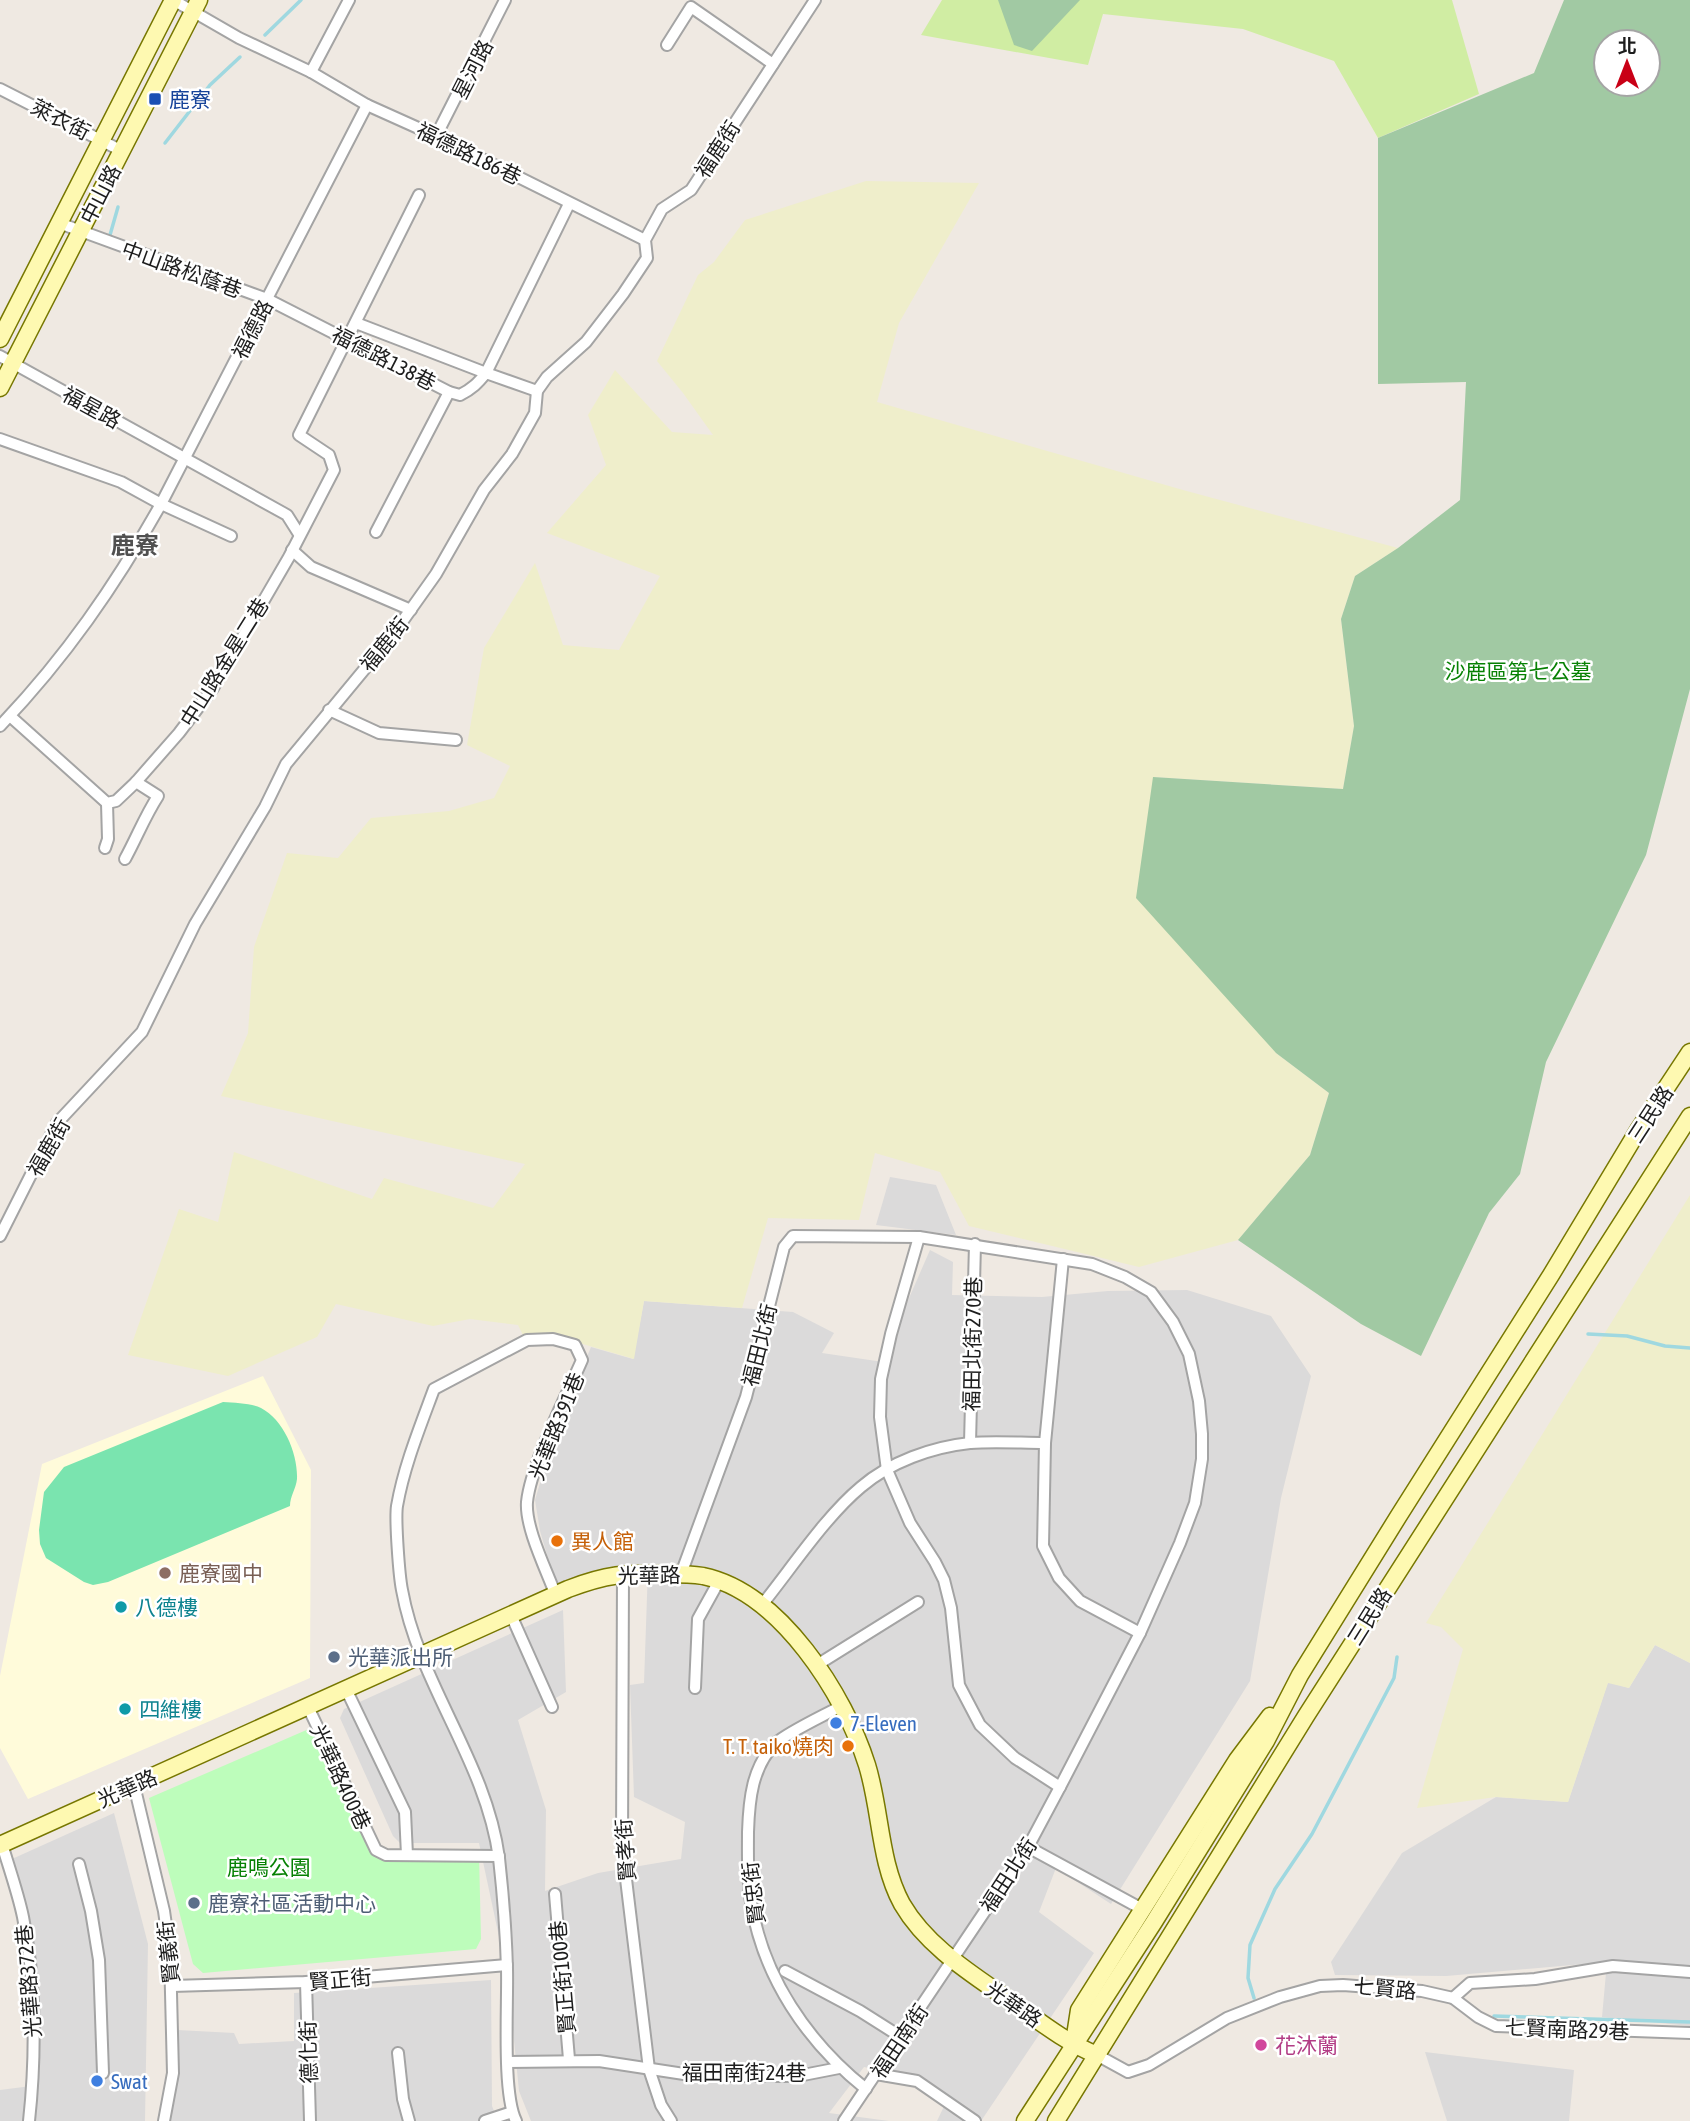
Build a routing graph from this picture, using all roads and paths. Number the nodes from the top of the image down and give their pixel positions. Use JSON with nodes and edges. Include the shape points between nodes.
{"nodes":[{"id":1,"x":173,"y":0,"type":"edge"},
{"id":2,"x":349,"y":0,"type":"edge"},
{"id":3,"x":505,"y":0,"type":"edge"},
{"id":4,"x":816,"y":0,"type":"edge"},
{"id":5,"x":196,"y":5,"type":"edge"},
{"id":6,"x":667,"y":45,"type":"dead end"},
{"id":7,"x":773,"y":64,"type":"junction"},
{"id":8,"x":310,"y":72,"type":"junction"},
{"id":9,"x":0,"y":89,"type":"edge"},
{"id":10,"x":367,"y":104,"type":"junction"},
{"id":11,"x":436,"y":136,"type":"junction"},
{"id":12,"x":101,"y":139,"type":"junction"},
{"id":13,"x":122,"y":150,"type":"junction"},
{"id":14,"x":419,"y":195,"type":"dead end"},
{"id":15,"x":569,"y":204,"type":"junction"},
{"id":16,"x":59,"y":223,"type":"junction"},
{"id":17,"x":80,"y":232,"type":"junction"},
{"id":18,"x":645,"y":240,"type":"junction"},
{"id":19,"x":267,"y":299,"type":"junction"},
{"id":20,"x":356,"y":323,"type":"junction"},
{"id":21,"x":0,"y":338,"type":"edge"},
{"id":22,"x":347,"y":340,"type":"junction"},
{"id":23,"x":7,"y":359,"type":"edge"},
{"id":24,"x":486,"y":373,"type":"junction"},
{"id":25,"x":0,"y":388,"type":"edge"},
{"id":26,"x":537,"y":391,"type":"junction"},
{"id":27,"x":449,"y":392,"type":"junction"},
{"id":28,"x":0,"y":439,"type":"edge"},
{"id":29,"x":184,"y":459,"type":"junction"},
{"id":30,"x":161,"y":504,"type":"junction"},
{"id":31,"x":376,"y":531,"type":"dead end"},
{"id":32,"x":299,"y":534,"type":"junction"},
{"id":33,"x":231,"y":536,"type":"dead end"},
{"id":34,"x":292,"y":550,"type":"junction"},
{"id":35,"x":411,"y":610,"type":"junction"},
{"id":36,"x":329,"y":710,"type":"junction"},
{"id":37,"x":10,"y":716,"type":"junction"},
{"id":38,"x":0,"y":726,"type":"edge"},
{"id":39,"x":456,"y":740,"type":"dead end"},
{"id":40,"x":136,"y":782,"type":"junction"},
{"id":41,"x":107,"y":803,"type":"junction"},
{"id":42,"x":104,"y":848,"type":"dead end"},
{"id":43,"x":125,"y":859,"type":"dead end"},
{"id":44,"x":1690,"y":1052,"type":"edge"},
{"id":45,"x":1690,"y":1116,"type":"edge"},
{"id":46,"x":0,"y":1236,"type":"edge"},
{"id":47,"x":919,"y":1237,"type":"junction"},
{"id":48,"x":975,"y":1244,"type":"junction"},
{"id":49,"x":1063,"y":1259,"type":"junction"},
{"id":50,"x":970,"y":1443,"type":"junction"},
{"id":51,"x":1045,"y":1443,"type":"junction"},
{"id":52,"x":887,"y":1470,"type":"junction"},
{"id":53,"x":1398,"y":1517,"type":"junction"},
{"id":54,"x":1423,"y":1531,"type":"junction"},
{"id":55,"x":623,"y":1573,"type":"junction"},
{"id":56,"x":681,"y":1574,"type":"junction"},
{"id":57,"x":719,"y":1581,"type":"junction"},
{"id":58,"x":556,"y":1596,"type":"junction"},
{"id":59,"x":918,"y":1602,"type":"dead end"},
{"id":60,"x":761,"y":1606,"type":"junction"},
{"id":61,"x":511,"y":1615,"type":"junction"},
{"id":62,"x":1140,"y":1633,"type":"junction"},
{"id":63,"x":421,"y":1655,"type":"junction"},
{"id":64,"x":817,"y":1665,"type":"junction"},
{"id":65,"x":1300,"y":1675,"type":"junction"},
{"id":66,"x":695,"y":1688,"type":"dead end"},
{"id":67,"x":346,"y":1689,"type":"junction"},
{"id":68,"x":841,"y":1706,"type":"junction"},
{"id":69,"x":308,"y":1707,"type":"junction"},
{"id":70,"x":552,"y":1707,"type":"dead end"},
{"id":71,"x":134,"y":1785,"type":"junction"},
{"id":72,"x":1060,"y":1787,"type":"junction"},
{"id":73,"x":1,"y":1845,"type":"edge"},
{"id":74,"x":1028,"y":1847,"type":"junction"},
{"id":75,"x":407,"y":1855,"type":"junction"},
{"id":76,"x":499,"y":1856,"type":"junction"},
{"id":77,"x":79,"y":1864,"type":"dead end"},
{"id":78,"x":555,"y":1894,"type":"dead end"},
{"id":79,"x":1142,"y":1909,"type":"junction"},
{"id":80,"x":953,"y":1960,"type":"junction"},
{"id":81,"x":507,"y":1965,"type":"junction"},
{"id":82,"x":785,"y":1971,"type":"dead end"},
{"id":83,"x":1690,"y":1972,"type":"edge"},
{"id":84,"x":306,"y":1982,"type":"junction"},
{"id":85,"x":172,"y":1986,"type":"junction"},
{"id":86,"x":1453,"y":1998,"type":"junction"},
{"id":87,"x":1690,"y":2033,"type":"edge"},
{"id":88,"x":901,"y":2037,"type":"junction"},
{"id":89,"x":1073,"y":2045,"type":"junction"},
{"id":90,"x":398,"y":2053,"type":"dead end"},
{"id":91,"x":1097,"y":2055,"type":"junction"},
{"id":92,"x":569,"y":2059,"type":"junction"},
{"id":93,"x":508,"y":2062,"type":"junction"},
{"id":94,"x":839,"y":2068,"type":"junction"},
{"id":95,"x":649,"y":2069,"type":"junction"},
{"id":96,"x":103,"y":2073,"type":"dead end"},
{"id":97,"x":876,"y":2074,"type":"junction"},
{"id":98,"x":866,"y":2089,"type":"junction"},
{"id":99,"x":514,"y":2117,"type":"edge"},
{"id":100,"x":29,"y":2121,"type":"edge"},
{"id":101,"x":164,"y":2121,"type":"edge"},
{"id":102,"x":310,"y":2121,"type":"edge"},
{"id":103,"x":409,"y":2121,"type":"edge"},
{"id":104,"x":485,"y":2121,"type":"edge"},
{"id":105,"x":671,"y":2121,"type":"edge"},
{"id":106,"x":844,"y":2121,"type":"edge"},
{"id":107,"x":975,"y":2121,"type":"edge"},
{"id":108,"x":1025,"y":2121,"type":"edge"},
{"id":109,"x":1056,"y":2121,"type":"edge"}],
"edges":[{"from":1,"to":5,"type":"street"},
{"from":1,"to":12,"type":"street","name":"中山路"},
{"from":2,"to":8,"type":"street"},
{"from":3,"to":11,"type":"street","name":"星河路"},
{"from":4,"to":7,"type":"street"},
{"from":5,"to":8,"type":"street","via":[[239,38]]},
{"from":5,"to":13,"type":"street","name":"中山路"},
{"from":6,"to":7,"type":"street","via":[[691,7]]},
{"from":7,"to":18,"type":"street","name":"福鹿街","via":[[691,190],[662,209]]},
{"from":8,"to":10,"type":"street"},
{"from":9,"to":12,"type":"street","name":"萊衣街"},
{"from":10,"to":11,"type":"street","name":"福德路186巷"},
{"from":10,"to":19,"type":"street","name":"福德路"},
{"from":11,"to":15,"type":"street","name":"福德路186巷"},
{"from":12,"to":13,"type":"street","name":"萊衣街"},
{"from":12,"to":16,"type":"street","name":"中山路"},
{"from":13,"to":17,"type":"street","name":"中山路"},
{"from":14,"to":20,"type":"street"},
{"from":15,"to":18,"type":"street","name":"福德路186巷"},
{"from":15,"to":24,"type":"street"},
{"from":16,"to":17,"type":"street","name":"中山路松蔭巷"},
{"from":16,"to":21,"type":"street","name":"中山路"},
{"from":17,"to":19,"type":"street","name":"中山路松蔭巷"},
{"from":17,"to":23,"type":"street","name":"中山路"},
{"from":18,"to":26,"type":"street","name":"福鹿街","via":[[647,258],[623,294],[586,342]]},
{"from":19,"to":22,"type":"street","name":"福德路138巷"},
{"from":19,"to":29,"type":"street","name":"福德路"},
{"from":20,"to":22,"type":"street"},
{"from":20,"to":24,"type":"street"},
{"from":22,"to":27,"type":"street","name":"福德路138巷"},
{"from":22,"to":32,"type":"street","name":"中山路金星二巷","via":[[299,435],[329,455],[334,470]]},
{"from":23,"to":25,"type":"street","name":"中山路"},
{"from":23,"to":29,"type":"street","name":"福星路"},
{"from":24,"to":26,"type":"street"},
{"from":24,"to":27,"type":"street","name":"福德路138巷","via":[[460,395]]},
{"from":26,"to":35,"type":"street","name":"福鹿街","via":[[535,414],[512,454],[484,490]]},
{"from":27,"to":31,"type":"street"},
{"from":28,"to":30,"type":"street","via":[[121,482]]},
{"from":29,"to":30,"type":"street","name":"福德路"},
{"from":29,"to":32,"type":"street","name":"福星路","via":[[287,514]]},
{"from":30,"to":33,"type":"street"},
{"from":30,"to":37,"type":"street","name":"福德路","via":[[99,608]]},
{"from":32,"to":34,"type":"street","name":"中山路金星二巷"},
{"from":34,"to":35,"type":"street","via":[[311,567]]},
{"from":34,"to":40,"type":"street","name":"中山路金星二巷","via":[[213,688]]},
{"from":35,"to":36,"type":"street","name":"福鹿街"},
{"from":36,"to":39,"type":"street","via":[[379,733]]},
{"from":36,"to":46,"type":"street","name":"福鹿街","via":[[286,764],[195,924],[142,1032],[57,1123]]},
{"from":37,"to":38,"type":"street","name":"福德路"},
{"from":37,"to":41,"type":"street"},
{"from":40,"to":41,"type":"street","name":"中山路金星二巷","via":[[116,801]]},
{"from":40,"to":43,"type":"street","via":[[158,796]]},
{"from":41,"to":42,"type":"street"},
{"from":44,"to":53,"type":"street","name":"三民路"},
{"from":45,"to":54,"type":"street","name":"三民路"},
{"from":47,"to":48,"type":"street","name":"福田北街"},
{"from":47,"to":52,"type":"street","via":[[881,1379]]},
{"from":47,"to":56,"type":"street","name":"福田北街","via":[[793,1236],[784,1247],[746,1397]]},
{"from":48,"to":49,"type":"street","name":"福田北街"},
{"from":48,"to":50,"type":"street","name":"福田北街270巷"},
{"from":49,"to":51,"type":"street"},
{"from":49,"to":62,"type":"street","name":"福田北街","via":[[1092,1264],[1151,1292],[1189,1354],[1199,1401],[1202,1459],[1195,1503]]},
{"from":50,"to":51,"type":"street"},
{"from":50,"to":52,"type":"street","via":[[904,1460]]},
{"from":51,"to":62,"type":"street","via":[[1043,1545],[1059,1578],[1080,1601]]},
{"from":52,"to":60,"type":"street","via":[[861,1486]]},
{"from":52,"to":72,"type":"street","via":[[910,1523],[944,1580],[959,1685],[980,1725],[1015,1758]]},
{"from":53,"to":54,"type":"street"},
{"from":53,"to":65,"type":"street","name":"三民路"},
{"from":54,"to":91,"type":"street","name":"三民路"},
{"from":55,"to":56,"type":"street","name":"光華路"},
{"from":55,"to":58,"type":"street","name":"光華路"},
{"from":55,"to":95,"type":"street","name":"賢孝街","via":[[622,1846]]},
{"from":56,"to":57,"type":"street","name":"光華路"},
{"from":57,"to":60,"type":"street","name":"光華路"},
{"from":57,"to":66,"type":"street","via":[[698,1619]]},
{"from":58,"to":61,"type":"street","name":"光華路"},
{"from":58,"to":63,"type":"street","name":"光華路391巷","via":[[533,1536],[527,1503],[538,1464],[582,1360],[575,1345],[553,1339],[527,1340],[434,1390],[415,1441],[397,1508],[402,1590]]},
{"from":59,"to":64,"type":"street"},
{"from":60,"to":64,"type":"street","name":"光華路","via":[[787,1627]]},
{"from":61,"to":63,"type":"street","name":"光華路"},
{"from":61,"to":70,"type":"street"},
{"from":62,"to":72,"type":"street","name":"福田北街"},
{"from":63,"to":67,"type":"street","name":"光華路"},
{"from":63,"to":76,"type":"street","via":[[468,1754]]},
{"from":64,"to":68,"type":"street","name":"光華路"},
{"from":65,"to":79,"type":"street","name":"三民路","via":[[1237,1760]]},
{"from":65,"to":89,"type":"street","name":"三民路","via":[[1266,1741]]},
{"from":67,"to":69,"type":"street","name":"光華路"},
{"from":67,"to":75,"type":"street","via":[[405,1812]]},
{"from":68,"to":80,"type":"street","name":"光華路","via":[[867,1767],[887,1865],[902,1903],[924,1934]]},
{"from":68,"to":94,"type":"street","name":"賢忠街","via":[[777,1743],[755,1773],[748,1849],[750,1899],[768,1963],[803,2025]]},
{"from":69,"to":71,"type":"street","name":"光華路"},
{"from":69,"to":75,"type":"street","name":"光華路400巷","via":[[376,1850]]},
{"from":71,"to":73,"type":"street","name":"光華路"},
{"from":71,"to":85,"type":"street","name":"賢義街","via":[[164,1911]]},
{"from":72,"to":74,"type":"street","name":"福田北街"},
{"from":73,"to":100,"type":"street","name":"光華路372巷","via":[[23,1915],[30,1957],[34,2075]]},
{"from":74,"to":79,"type":"street"},
{"from":74,"to":80,"type":"street","name":"福田北街"},
{"from":75,"to":76,"type":"street","name":"光華路400巷"},
{"from":76,"to":81,"type":"street"},
{"from":77,"to":96,"type":"street","via":[[99,1960]]},
{"from":78,"to":92,"type":"street","name":"賢正街100巷"},
{"from":79,"to":89,"type":"street","name":"三民路","via":[[1079,2010]]},
{"from":80,"to":88,"type":"street","name":"福田南街"},
{"from":80,"to":89,"type":"street","name":"光華路"},
{"from":81,"to":84,"type":"street","name":"賢正街"},
{"from":81,"to":93,"type":"street"},
{"from":82,"to":88,"type":"street"},
{"from":83,"to":86,"type":"street","via":[[1613,1966],[1535,1979],[1470,1983]]},
{"from":84,"to":85,"type":"street","name":"賢正街"},
{"from":84,"to":102,"type":"street","name":"德化街"},
{"from":85,"to":101,"type":"street","name":"賢義街","via":[[173,2073]]},
{"from":86,"to":87,"type":"street","name":"七賢南路29巷","via":[[1496,2026]]},
{"from":86,"to":91,"type":"street","name":"七賢路","via":[[1422,1991],[1320,1986],[1227,2018],[1149,2065],[1128,2072]]},
{"from":88,"to":97,"type":"street","name":"福田南街"},
{"from":89,"to":91,"type":"street","name":"光華路"},
{"from":89,"to":108,"type":"street","name":"三民路"},
{"from":90,"to":103,"type":"street"},
{"from":91,"to":109,"type":"street","name":"三民路"},
{"from":92,"to":93,"type":"street","name":"賢正街100巷"},
{"from":92,"to":95,"type":"street","name":"賢正街100巷"},
{"from":93,"to":99,"type":"street"},
{"from":94,"to":95,"type":"street","name":"福田南街24巷","via":[[798,2076],[697,2076]]},
{"from":94,"to":98,"type":"street","name":"賢忠街"},
{"from":95,"to":105,"type":"street","name":"賢孝街"},
{"from":97,"to":98,"type":"street","name":"福田南街"},
{"from":97,"to":107,"type":"street","via":[[917,2081]]},
{"from":98,"to":106,"type":"street","name":"福田南街"},
{"from":99,"to":104,"type":"street"}]}
